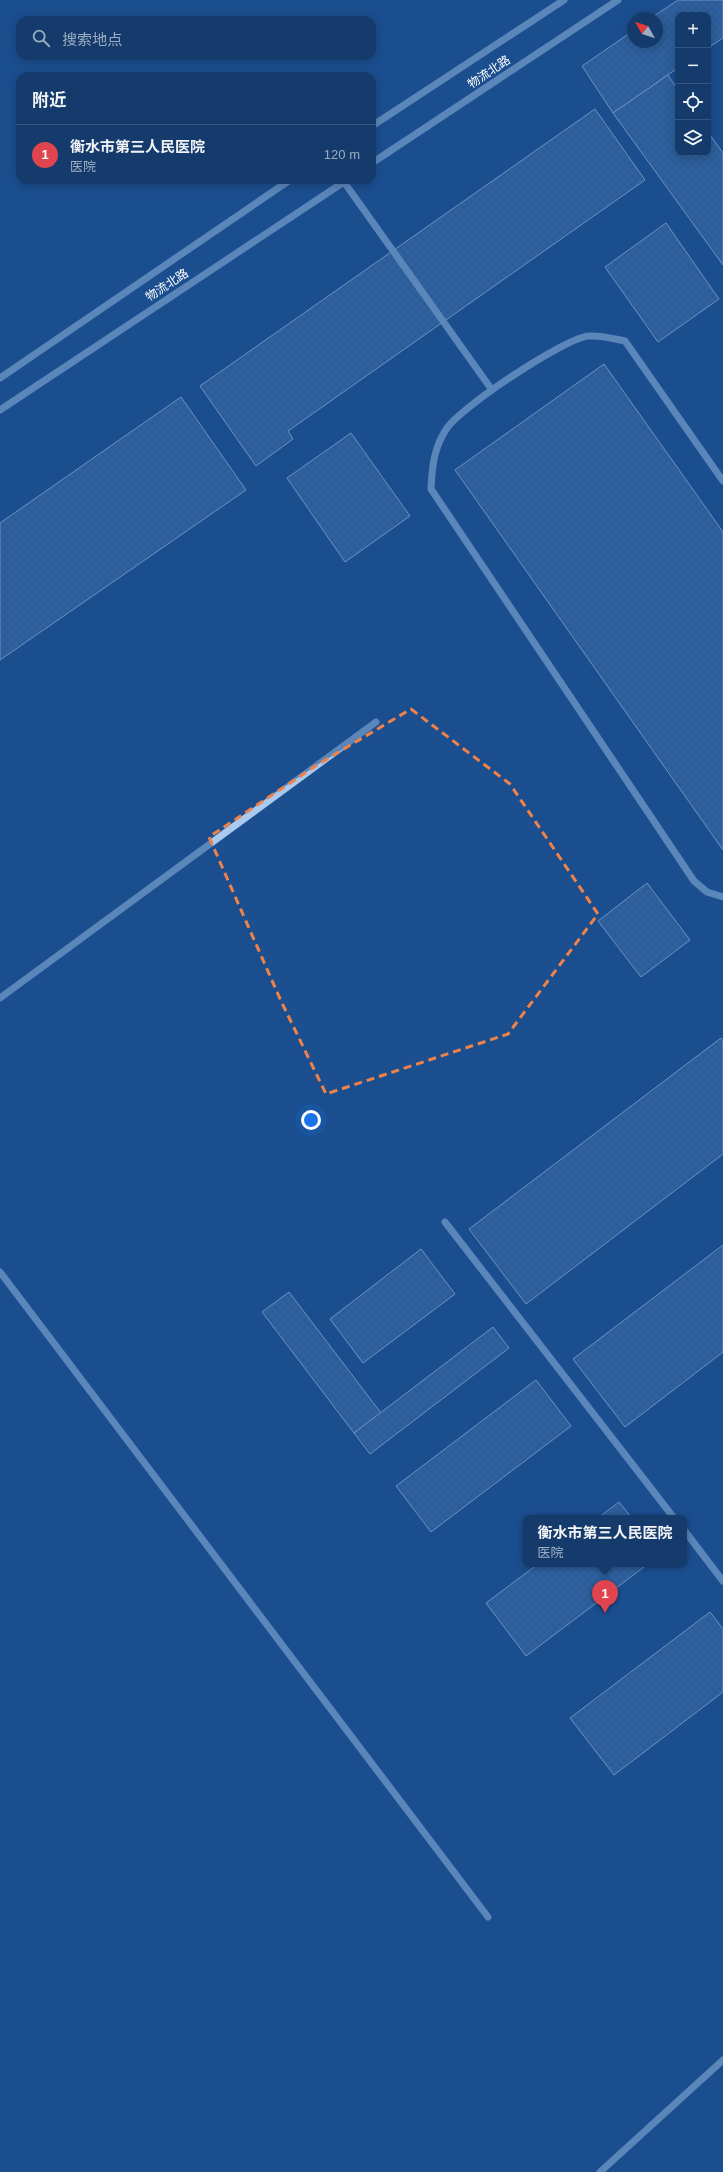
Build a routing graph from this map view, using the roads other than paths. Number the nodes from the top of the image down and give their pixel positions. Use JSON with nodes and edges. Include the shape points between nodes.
{"nodes":[{"id":1,"x":564,"y":0,"type":"edge"},
{"id":2,"x":618,"y":0,"type":"edge"},
{"id":3,"x":376,"y":123,"type":"edge"},
{"id":4,"x":376,"y":160,"type":"edge"},
{"id":5,"x":284,"y":184,"type":"edge"},
{"id":6,"x":340,"y":184,"type":"edge"},
{"id":7,"x":347,"y":184,"type":"edge"},
{"id":8,"x":0,"y":378,"type":"edge"},
{"id":9,"x":492,"y":390,"type":"junction"},
{"id":10,"x":0,"y":410,"type":"edge"},
{"id":11,"x":723,"y":481,"type":"edge"},
{"id":12,"x":376,"y":722,"type":"dead end"},
{"id":13,"x":723,"y":897,"type":"edge"},
{"id":14,"x":0,"y":998,"type":"edge"},
{"id":15,"x":445,"y":1222,"type":"dead end"},
{"id":16,"x":0,"y":1272,"type":"edge"},
{"id":17,"x":672,"y":1515,"type":"edge"},
{"id":18,"x":687,"y":1534,"type":"edge"},
{"id":19,"x":723,"y":1581,"type":"edge"},
{"id":20,"x":488,"y":1917,"type":"dead end"},
{"id":21,"x":723,"y":2060,"type":"edge"},
{"id":22,"x":600,"y":2172,"type":"edge"}],
"edges":[{"from":1,"to":3,"type":"street","name":"物流北路"},
{"from":2,"to":4,"type":"street","name":"物流北路"},
{"from":5,"to":8,"type":"street","name":"物流北路"},
{"from":6,"to":10,"type":"street","name":"物流北路"},
{"from":7,"to":9,"type":"street"},
{"from":9,"to":11,"type":"street","via":[[570,340],[589,336],[625,342]]},
{"from":9,"to":13,"type":"street","via":[[459,414],[447,428],[434,453],[431,489],[694,881],[707,892]]},
{"from":12,"to":14,"type":"street"},
{"from":15,"to":17,"type":"street"},
{"from":16,"to":20,"type":"street"},
{"from":18,"to":19,"type":"street"},
{"from":21,"to":22,"type":"street"}]}
